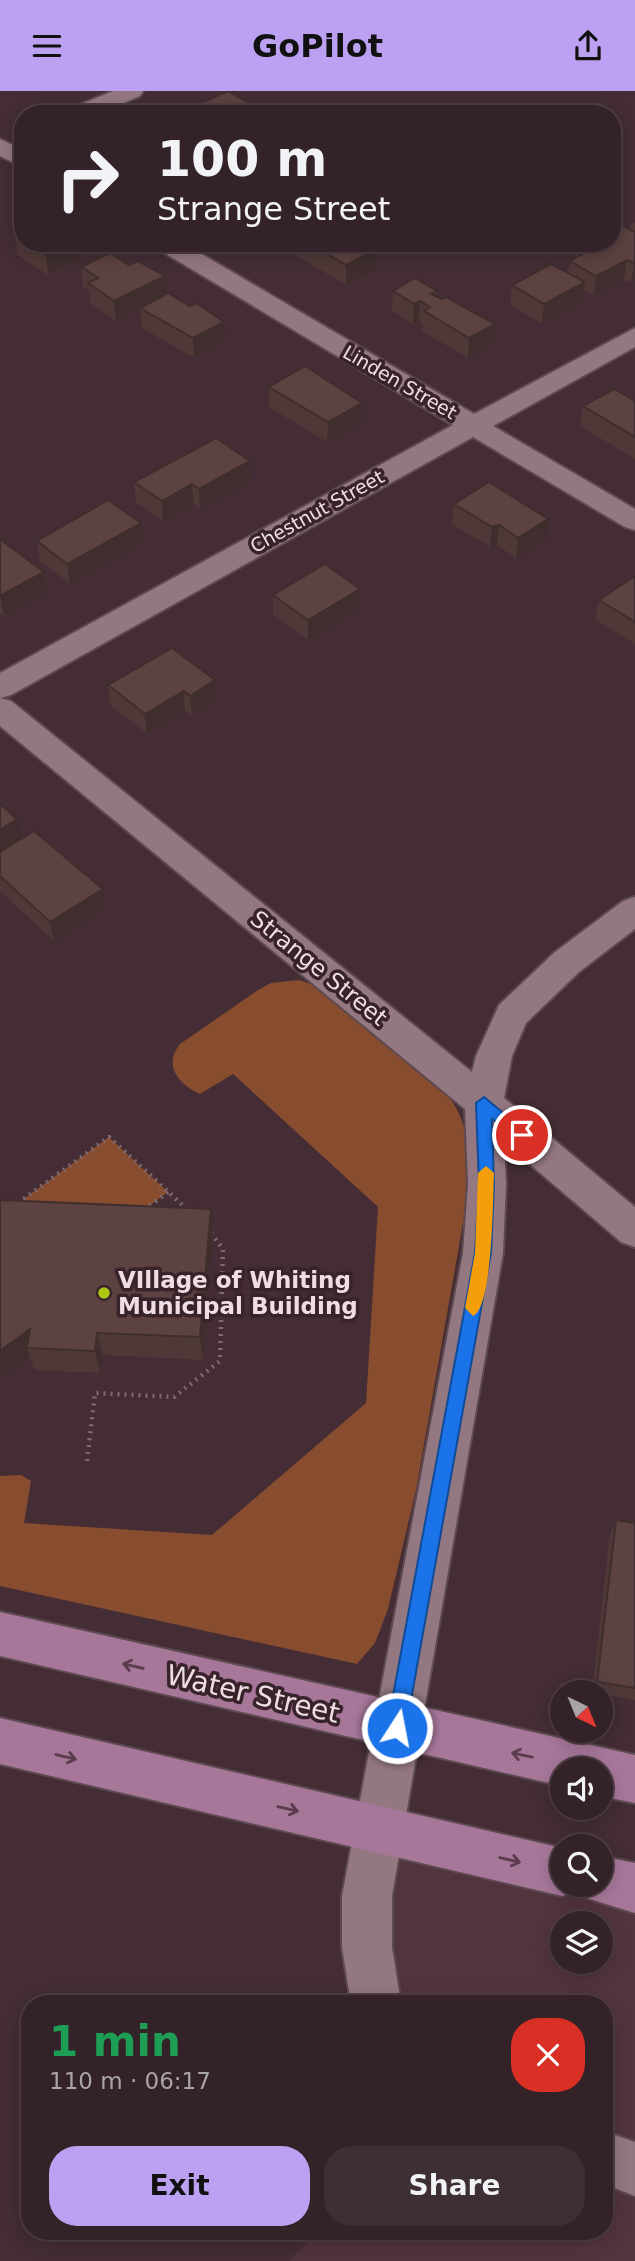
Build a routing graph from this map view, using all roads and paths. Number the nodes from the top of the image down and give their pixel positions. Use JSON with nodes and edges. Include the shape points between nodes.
{"nodes":[{"id":1,"x":132,"y":91,"type":"edge"},
{"id":2,"x":99,"y":105,"type":"edge"},
{"id":3,"x":180,"y":252,"type":"edge"},
{"id":4,"x":635,"y":336,"type":"edge"},
{"id":5,"x":473,"y":425,"type":"junction"},
{"id":6,"x":635,"y":521,"type":"edge"},
{"id":7,"x":0,"y":687,"type":"edge"},
{"id":8,"x":0,"y":709,"type":"edge"},
{"id":9,"x":635,"y":910,"type":"edge"},
{"id":10,"x":484,"y":1103,"type":"junction"},
{"id":11,"x":169,"y":1192,"type":"junction"},
{"id":12,"x":11,"y":1208,"type":"edge"},
{"id":13,"x":138,"y":1214,"type":"edge"},
{"id":14,"x":195,"y":1217,"type":"edge"},
{"id":15,"x":204,"y":1226,"type":"edge"},
{"id":16,"x":635,"y":1230,"type":"edge"},
{"id":17,"x":200,"y":1233,"type":"edge"},
{"id":18,"x":213,"y":1234,"type":"junction"},
{"id":19,"x":87,"y":1461,"type":"dead end"},
{"id":20,"x":0,"y":1634,"type":"edge"},
{"id":21,"x":397,"y":1728,"type":"junction"},
{"id":22,"x":0,"y":1741,"type":"edge"},
{"id":23,"x":550,"y":1761,"type":"edge"},
{"id":24,"x":613,"y":1775,"type":"edge"},
{"id":25,"x":635,"y":1779,"type":"edge"},
{"id":26,"x":377,"y":1830,"type":"junction"},
{"id":27,"x":550,"y":1868,"type":"edge"},
{"id":28,"x":613,"y":1883,"type":"edge"},
{"id":29,"x":635,"y":1888,"type":"edge"},
{"id":30,"x":374,"y":1995,"type":"edge"},
{"id":31,"x":613,"y":2161,"type":"edge"},
{"id":32,"x":635,"y":2169,"type":"edge"}],
"edges":[{"from":1,"to":2,"type":"street"},
{"from":3,"to":5,"type":"street","name":"Linden Street"},
{"from":4,"to":5,"type":"street","name":"Chestnut Street"},
{"from":5,"to":6,"type":"street","name":"Linden Street"},
{"from":5,"to":7,"type":"street","name":"Chestnut Street"},
{"from":8,"to":10,"type":"street","name":"Strange Street"},
{"from":9,"to":10,"type":"street","via":[[567,962],[512,1015],[494,1056]]},
{"from":10,"to":16,"type":"street","name":"Strange Street"},
{"from":10,"to":21,"type":"street","via":[[483,1253]]},
{"from":11,"to":12,"type":"path","via":[[109,1137]]},
{"from":11,"to":13,"type":"path"},
{"from":11,"to":14,"type":"path"},
{"from":15,"to":18,"type":"path"},
{"from":17,"to":18,"type":"path"},
{"from":18,"to":19,"type":"path","via":[[223,1249],[220,1361],[174,1398],[95,1393]]},
{"from":21,"to":20,"type":"main road","name":"Water Street","one_way":true},
{"from":23,"to":21,"type":"main road","name":"Water Street","one_way":true},
{"from":21,"to":26,"type":"street"},
{"from":22,"to":26,"type":"main road","one_way":true},
{"from":24,"to":25,"type":"main road"},
{"from":26,"to":27,"type":"main road","one_way":true},
{"from":26,"to":30,"type":"street","via":[[366,1923]]},
{"from":28,"to":29,"type":"main road"},
{"from":31,"to":32,"type":"street"}]}
